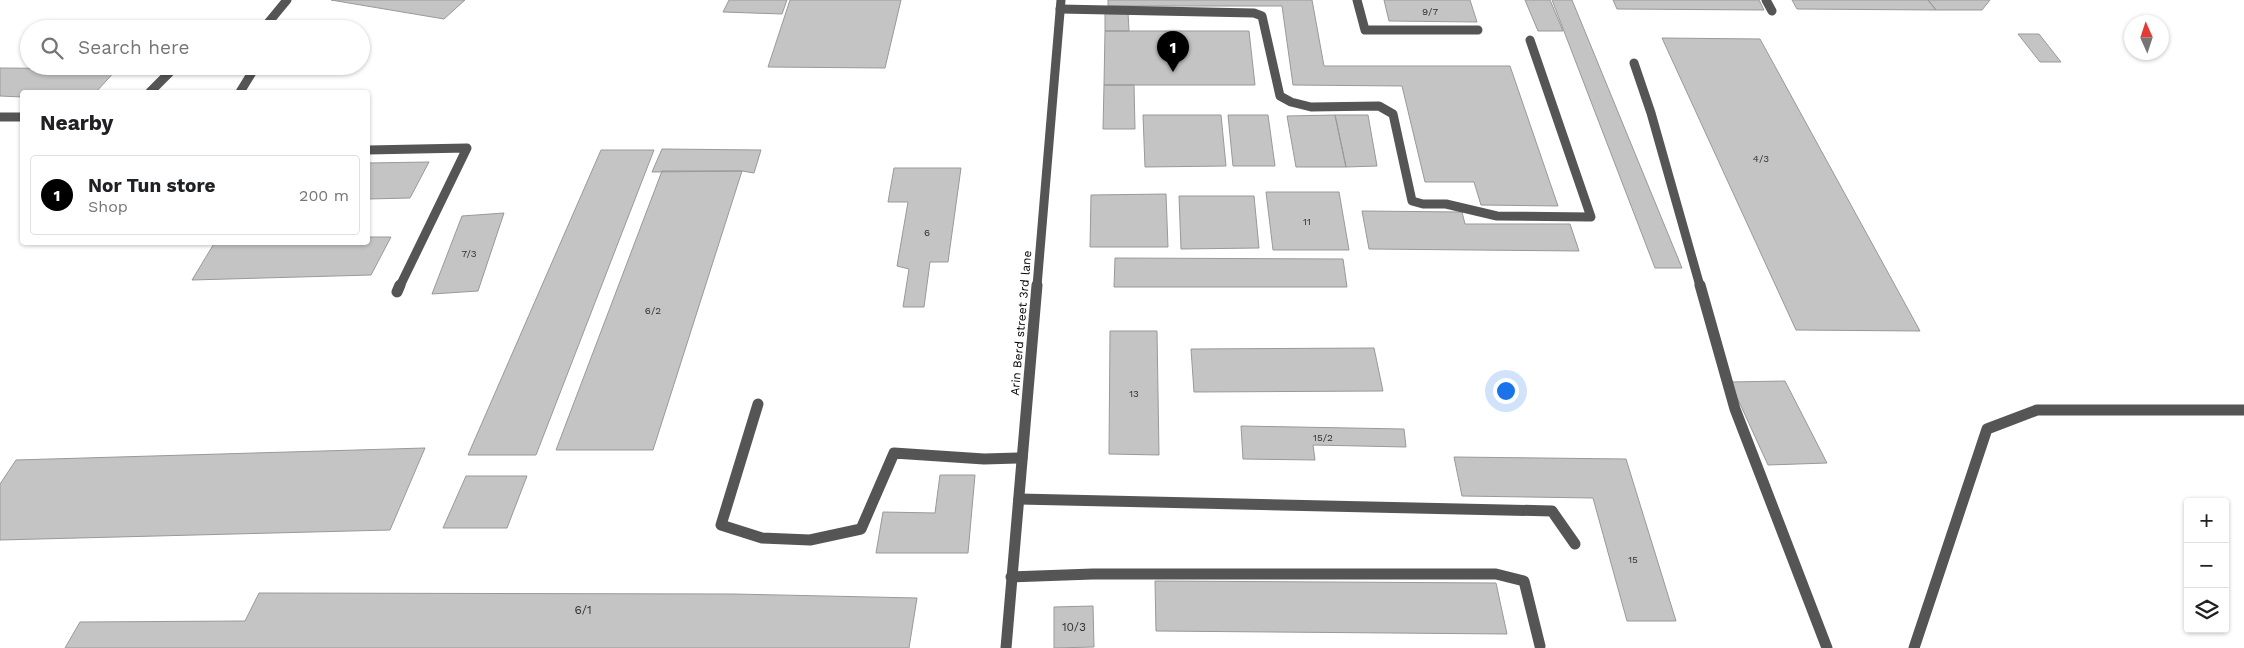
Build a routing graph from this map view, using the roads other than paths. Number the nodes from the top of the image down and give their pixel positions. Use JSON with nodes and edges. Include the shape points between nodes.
{"nodes":[{"id":1,"x":287,"y":0,"type":"edge"},
{"id":2,"x":1357,"y":0,"type":"edge"},
{"id":3,"x":1766,"y":0,"type":"edge"},
{"id":4,"x":1060,"y":4,"type":"edge"},
{"id":5,"x":1772,"y":11,"type":"dead end"},
{"id":6,"x":270,"y":20,"type":"edge"},
{"id":7,"x":1478,"y":30,"type":"dead end"},
{"id":8,"x":1530,"y":40,"type":"dead end"},
{"id":9,"x":1634,"y":63,"type":"dead end"},
{"id":10,"x":167,"y":75,"type":"edge"},
{"id":11,"x":250,"y":75,"type":"edge"},
{"id":12,"x":152,"y":90,"type":"edge"},
{"id":13,"x":241,"y":90,"type":"edge"},
{"id":14,"x":20,"y":116,"type":"edge"},
{"id":15,"x":0,"y":117,"type":"edge"},
{"id":16,"x":370,"y":150,"type":"edge"},
{"id":17,"x":397,"y":292,"type":"dead end"},
{"id":18,"x":758,"y":404,"type":"dead end"},
{"id":19,"x":2244,"y":410,"type":"edge"},
{"id":20,"x":1022,"y":458,"type":"junction"},
{"id":21,"x":1019,"y":499,"type":"junction"},
{"id":22,"x":1575,"y":544,"type":"dead end"},
{"id":23,"x":1011,"y":577,"type":"junction"},
{"id":24,"x":1540,"y":646,"type":"dead end"},
{"id":25,"x":1006,"y":648,"type":"edge"},
{"id":26,"x":1827,"y":648,"type":"edge"},
{"id":27,"x":1914,"y":648,"type":"edge"}],
"edges":[{"from":1,"to":6,"type":"street"},
{"from":2,"to":7,"type":"street","via":[[1365,30]]},
{"from":3,"to":5,"type":"street"},
{"from":4,"to":8,"type":"street","via":[[1254,13],[1262,16],[1280,96],[1311,106],[1379,106],[1393,114],[1412,201],[1446,204],[1498,216],[1591,217]]},
{"from":4,"to":20,"type":"street","name":"Arin Berd street 3rd lane"},
{"from":9,"to":26,"type":"street","via":[[1735,409]]},
{"from":10,"to":12,"type":"street"},
{"from":11,"to":13,"type":"street"},
{"from":14,"to":15,"type":"street"},
{"from":16,"to":17,"type":"street","via":[[467,148]]},
{"from":18,"to":20,"type":"street","via":[[721,525],[762,538],[810,540],[861,529],[894,453]]},
{"from":19,"to":27,"type":"street","via":[[2037,410],[1987,429]]},
{"from":20,"to":21,"type":"street","name":"Arin Berd street 3rd lane"},
{"from":21,"to":22,"type":"street","via":[[1552,511]]},
{"from":21,"to":23,"type":"street","name":"Arin Berd street 3rd lane"},
{"from":23,"to":24,"type":"street","via":[[1496,574],[1524,581]]},
{"from":23,"to":25,"type":"street","name":"Arin Berd street 3rd lane"}]}
